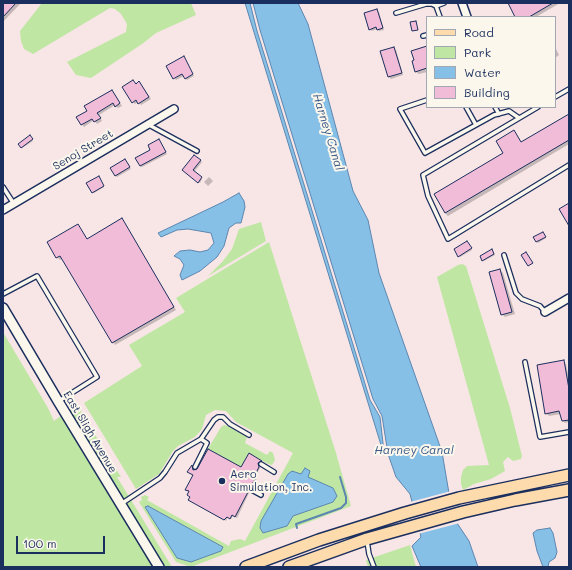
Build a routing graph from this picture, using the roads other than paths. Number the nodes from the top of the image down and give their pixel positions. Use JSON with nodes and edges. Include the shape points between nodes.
{"nodes":[{"id":1,"x":444,"y":3,"type":"edge"},
{"id":2,"x":462,"y":3,"type":"edge"},
{"id":3,"x":436,"y":6,"type":"junction"},
{"id":4,"x":396,"y":13,"type":"dead end"},
{"id":5,"x":440,"y":16,"type":"edge"},
{"id":6,"x":467,"y":16,"type":"edge"},
{"id":7,"x":569,"y":89,"type":"edge"},
{"id":8,"x":556,"y":96,"type":"edge"},
{"id":9,"x":426,"y":100,"type":"edge"},
{"id":10,"x":467,"y":108,"type":"edge"},
{"id":11,"x":496,"y":108,"type":"edge"},
{"id":12,"x":536,"y":108,"type":"edge"},
{"id":13,"x":174,"y":109,"type":"dead end"},
{"id":14,"x":499,"y":114,"type":"junction"},
{"id":15,"x":519,"y":118,"type":"junction"},
{"id":16,"x":148,"y":125,"type":"junction"},
{"id":17,"x":476,"y":125,"type":"junction"},
{"id":18,"x":197,"y":151,"type":"dead end"},
{"id":19,"x":569,"y":165,"type":"edge"},
{"id":20,"x":3,"y":187,"type":"edge"},
{"id":21,"x":14,"y":204,"type":"junction"},
{"id":22,"x":3,"y":210,"type":"edge"},
{"id":23,"x":504,"y":255,"type":"dead end"},
{"id":24,"x":3,"y":294,"type":"edge"},
{"id":25,"x":569,"y":298,"type":"edge"},
{"id":26,"x":3,"y":308,"type":"edge"},
{"id":27,"x":545,"y":312,"type":"joint"},
{"id":28,"x":525,"y":362,"type":"dead end"},
{"id":29,"x":58,"y":401,"type":"junction"},
{"id":30,"x":569,"y":432,"type":"edge"},
{"id":31,"x":249,"y":435,"type":"dead end"},
{"id":32,"x":201,"y":439,"type":"junction"},
{"id":33,"x":261,"y":464,"type":"dead end"},
{"id":34,"x":195,"y":466,"type":"dead end"},
{"id":35,"x":274,"y":472,"type":"dead end"},
{"id":36,"x":569,"y":475,"type":"edge"},
{"id":37,"x":250,"y":489,"type":"dead end"},
{"id":38,"x":569,"y":490,"type":"edge"},
{"id":39,"x":261,"y":495,"type":"dead end"},
{"id":40,"x":120,"y":504,"type":"junction"},
{"id":41,"x":406,"y":520,"type":"junction"},
{"id":42,"x":367,"y":540,"type":"junction"},
{"id":43,"x":159,"y":567,"type":"edge"},
{"id":44,"x":246,"y":567,"type":"edge"},
{"id":45,"x":289,"y":567,"type":"edge"},
{"id":46,"x":374,"y":567,"type":"edge"}],
"edges":[{"from":1,"to":3,"type":"lane"},
{"from":2,"to":6,"type":"street"},
{"from":3,"to":4,"type":"lane","via":[[426,4]]},
{"from":3,"to":5,"type":"lane"},
{"from":7,"to":8,"type":"lane"},
{"from":9,"to":17,"type":"lane","via":[[400,109],[425,153]]},
{"from":10,"to":17,"type":"lane"},
{"from":11,"to":14,"type":"lane"},
{"from":12,"to":15,"type":"lane"},
{"from":13,"to":16,"type":"street","name":"Senoj Street"},
{"from":14,"to":15,"type":"lane","via":[[509,111]]},
{"from":14,"to":17,"type":"lane"},
{"from":15,"to":19,"type":"lane","via":[[423,175],[428,196],[448,238]]},
{"from":16,"to":18,"type":"lane"},
{"from":16,"to":21,"type":"street","name":"Senoj Street"},
{"from":20,"to":21,"type":"lane"},
{"from":21,"to":22,"type":"street","name":"Senoj Street"},
{"from":23,"to":27,"type":"lane","via":[[516,294],[540,306]]},
{"from":24,"to":29,"type":"lane","via":[[37,276],[97,377]]},
{"from":25,"to":27,"type":"street"},
{"from":26,"to":29,"type":"street","name":"East Sligh Avenue"},
{"from":28,"to":30,"type":"lane","via":[[540,437]]},
{"from":29,"to":40,"type":"street","name":"East Sligh Avenue"},
{"from":31,"to":32,"type":"lane","via":[[223,417],[218,417]]},
{"from":32,"to":34,"type":"lane","via":[[207,443]]},
{"from":32,"to":40,"type":"lane","via":[[177,453],[160,478]]},
{"from":33,"to":35,"type":"lane"},
{"from":36,"to":41,"type":"main road","via":[[459,498]]},
{"from":37,"to":39,"type":"lane"},
{"from":38,"to":41,"type":"main road","via":[[462,512]]},
{"from":40,"to":43,"type":"street","name":"East Sligh Avenue"},
{"from":41,"to":42,"type":"main road"},
{"from":41,"to":44,"type":"main road","via":[[320,540]]},
{"from":42,"to":45,"type":"main road"},
{"from":42,"to":46,"type":"lane"}]}
